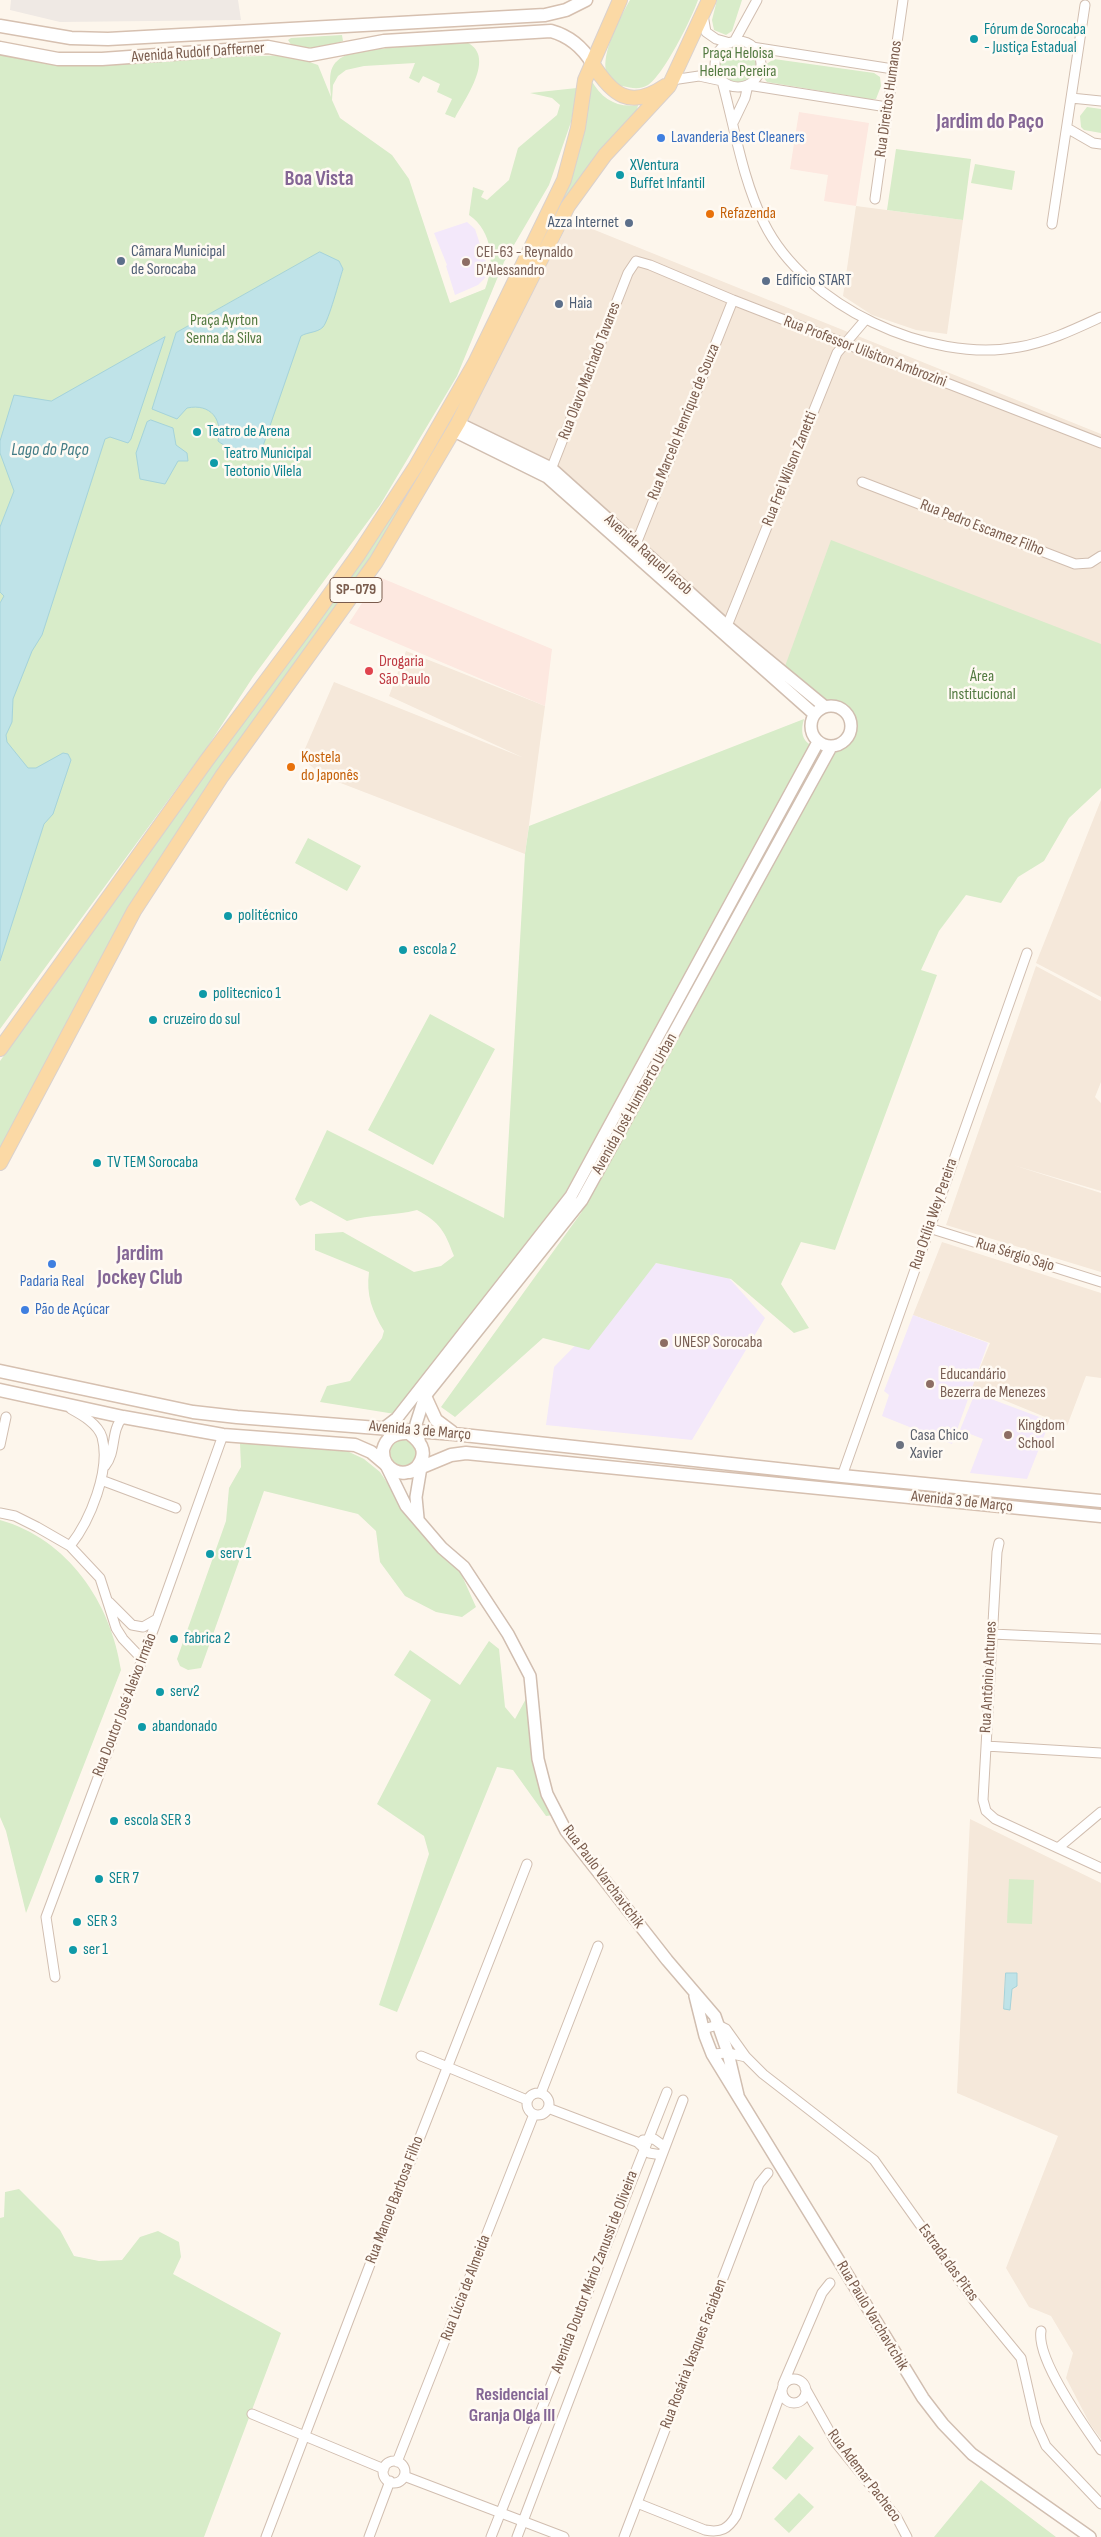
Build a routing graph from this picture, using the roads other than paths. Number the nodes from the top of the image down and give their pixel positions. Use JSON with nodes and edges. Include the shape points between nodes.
{"nodes":[{"id":1,"x":586,"y":0,"type":"edge"},
{"id":2,"x":620,"y":0,"type":"edge"},
{"id":3,"x":757,"y":0,"type":"edge"},
{"id":4,"x":903,"y":0,"type":"edge"},
{"id":5,"x":707,"y":5,"type":"edge"},
{"id":6,"x":1085,"y":5,"type":"dead end"},
{"id":7,"x":0,"y":26,"type":"edge"},
{"id":8,"x":345,"y":26,"type":"junction"},
{"id":9,"x":290,"y":29,"type":"junction"},
{"id":10,"x":732,"y":42,"type":"junction"},
{"id":11,"x":752,"y":47,"type":"junction"},
{"id":12,"x":0,"y":48,"type":"edge"},
{"id":13,"x":599,"y":48,"type":"junction"},
{"id":14,"x":340,"y":50,"type":"junction"},
{"id":15,"x":292,"y":53,"type":"junction"},
{"id":16,"x":592,"y":63,"type":"junction"},
{"id":17,"x":893,"y":69,"type":"junction"},
{"id":18,"x":600,"y":76,"type":"junction"},
{"id":19,"x":672,"y":80,"type":"junction"},
{"id":20,"x":722,"y":81,"type":"junction"},
{"id":21,"x":748,"y":85,"type":"junction"},
{"id":22,"x":1071,"y":98,"type":"junction"},
{"id":23,"x":1101,"y":101,"type":"edge"},
{"id":24,"x":887,"y":107,"type":"junction"},
{"id":25,"x":734,"y":121,"type":"junction"},
{"id":26,"x":1067,"y":128,"type":"junction"},
{"id":27,"x":1083,"y":138,"type":"junction"},
{"id":28,"x":1101,"y":144,"type":"edge"},
{"id":29,"x":1063,"y":154,"type":"junction"},
{"id":30,"x":875,"y":199,"type":"dead end"},
{"id":31,"x":1052,"y":224,"type":"dead end"},
{"id":32,"x":632,"y":264,"type":"joint"},
{"id":33,"x":733,"y":300,"type":"junction"},
{"id":34,"x":1101,"y":317,"type":"edge"},
{"id":35,"x":866,"y":319,"type":"junction"},
{"id":36,"x":844,"y":344,"type":"junction"},
{"id":37,"x":456,"y":427,"type":"junction"},
{"id":38,"x":1101,"y":443,"type":"edge"},
{"id":39,"x":549,"y":473,"type":"junction"},
{"id":40,"x":862,"y":482,"type":"dead end"},
{"id":41,"x":636,"y":544,"type":"junction"},
{"id":42,"x":1101,"y":556,"type":"edge"},
{"id":43,"x":727,"y":626,"type":"junction"},
{"id":44,"x":824,"y":706,"type":"junction"},
{"id":45,"x":814,"y":714,"type":"junction"},
{"id":46,"x":818,"y":742,"type":"junction"},
{"id":47,"x":831,"y":747,"type":"junction"},
{"id":48,"x":1027,"y":953,"type":"dead end"},
{"id":49,"x":0,"y":1050,"type":"edge"},
{"id":50,"x":0,"y":1163,"type":"edge"},
{"id":51,"x":929,"y":1228,"type":"junction"},
{"id":52,"x":1101,"y":1282,"type":"edge"},
{"id":53,"x":0,"y":1371,"type":"edge"},
{"id":54,"x":0,"y":1390,"type":"edge"},
{"id":55,"x":425,"y":1396,"type":"junction"},
{"id":56,"x":60,"y":1402,"type":"junction"},
{"id":57,"x":6,"y":1417,"type":"dead end"},
{"id":58,"x":123,"y":1417,"type":"junction"},
{"id":59,"x":384,"y":1428,"type":"junction"},
{"id":60,"x":413,"y":1434,"type":"junction"},
{"id":61,"x":454,"y":1434,"type":"junction"},
{"id":62,"x":223,"y":1435,"type":"junction"},
{"id":63,"x":0,"y":1445,"type":"edge"},
{"id":64,"x":387,"y":1465,"type":"junction"},
{"id":65,"x":105,"y":1466,"type":"junction"},
{"id":66,"x":421,"y":1469,"type":"junction"},
{"id":67,"x":842,"y":1476,"type":"junction"},
{"id":68,"x":101,"y":1480,"type":"junction"},
{"id":69,"x":823,"y":1488,"type":"junction"},
{"id":70,"x":1101,"y":1501,"type":"edge"},
{"id":71,"x":176,"y":1508,"type":"dead end"},
{"id":72,"x":0,"y":1513,"type":"edge"},
{"id":73,"x":1101,"y":1516,"type":"edge"},
{"id":74,"x":418,"y":1518,"type":"junction"},
{"id":75,"x":999,"y":1543,"type":"dead end"},
{"id":76,"x":70,"y":1546,"type":"junction"},
{"id":77,"x":109,"y":1602,"type":"junction"},
{"id":78,"x":157,"y":1619,"type":"junction"},
{"id":79,"x":992,"y":1634,"type":"junction"},
{"id":80,"x":1101,"y":1639,"type":"edge"},
{"id":81,"x":142,"y":1659,"type":"junction"},
{"id":82,"x":986,"y":1746,"type":"junction"},
{"id":83,"x":1101,"y":1753,"type":"edge"},
{"id":84,"x":1101,"y":1812,"type":"edge"},
{"id":85,"x":1058,"y":1848,"type":"junction"},
{"id":86,"x":527,"y":1864,"type":"dead end"},
{"id":87,"x":1101,"y":1868,"type":"edge"},
{"id":88,"x":598,"y":1946,"type":"dead end"},
{"id":89,"x":55,"y":1977,"type":"dead end"},
{"id":90,"x":693,"y":1989,"type":"junction"},
{"id":91,"x":720,"y":2025,"type":"junction"},
{"id":92,"x":703,"y":2028,"type":"junction"},
{"id":93,"x":728,"y":2052,"type":"junction"},
{"id":94,"x":712,"y":2054,"type":"junction"},
{"id":95,"x":421,"y":2056,"type":"dead end"},
{"id":96,"x":746,"y":2057,"type":"junction"},
{"id":97,"x":446,"y":2068,"type":"junction"},
{"id":98,"x":667,"y":2092,"type":"dead end"},
{"id":99,"x":541,"y":2093,"type":"junction"},
{"id":100,"x":738,"y":2095,"type":"junction"},
{"id":101,"x":527,"y":2100,"type":"junction"},
{"id":102,"x":683,"y":2100,"type":"dead end"},
{"id":103,"x":548,"y":2108,"type":"junction"},
{"id":104,"x":534,"y":2114,"type":"junction"},
{"id":105,"x":647,"y":2139,"type":"junction"},
{"id":106,"x":640,"y":2146,"type":"junction"},
{"id":107,"x":663,"y":2151,"type":"junction"},
{"id":108,"x":768,"y":2174,"type":"dead end"},
{"id":109,"x":830,"y":2283,"type":"dead end"},
{"id":110,"x":1042,"y":2331,"type":"dead end"},
{"id":111,"x":796,"y":2358,"type":"junction"},
{"id":112,"x":805,"y":2386,"type":"junction"},
{"id":113,"x":782,"y":2388,"type":"junction"},
{"id":114,"x":796,"y":2402,"type":"junction"},
{"id":115,"x":252,"y":2414,"type":"dead end"},
{"id":116,"x":774,"y":2415,"type":"junction"},
{"id":117,"x":819,"y":2416,"type":"junction"},
{"id":118,"x":305,"y":2436,"type":"junction"},
{"id":119,"x":1101,"y":2450,"type":"edge"},
{"id":120,"x":397,"y":2462,"type":"junction"},
{"id":121,"x":384,"y":2469,"type":"junction"},
{"id":122,"x":404,"y":2476,"type":"junction"},
{"id":123,"x":390,"y":2482,"type":"junction"},
{"id":124,"x":638,"y":2503,"type":"junction"},
{"id":125,"x":1101,"y":2504,"type":"edge"},
{"id":126,"x":1042,"y":2506,"type":"junction"},
{"id":127,"x":501,"y":2514,"type":"junction"},
{"id":128,"x":523,"y":2522,"type":"junction"},
{"id":129,"x":266,"y":2537,"type":"edge"},
{"id":130,"x":369,"y":2537,"type":"edge"},
{"id":131,"x":491,"y":2537,"type":"edge"},
{"id":132,"x":518,"y":2537,"type":"edge"},
{"id":133,"x":564,"y":2537,"type":"edge"},
{"id":134,"x":624,"y":2537,"type":"edge"},
{"id":135,"x":907,"y":2537,"type":"edge"},
{"id":136,"x":1081,"y":2537,"type":"edge"},
{"id":137,"x":1090,"y":2537,"type":"edge"}],
"edges":[{"from":1,"to":8,"type":"main road","name":"Avenida Rudolf Dafferner","via":[[566,10],[545,15]]},
{"from":2,"to":13,"type":"main road","number":"SP-079"},
{"from":3,"to":10,"type":"street"},
{"from":4,"to":17,"type":"street","name":"Rua Direitos Humanos"},
{"from":5,"to":10,"type":"street","via":[[706,32],[716,39]]},
{"from":5,"to":19,"type":"main road","number":"SP-079"},
{"from":6,"to":22,"type":"street"},
{"from":7,"to":9,"type":"main road","name":"Avenida Rudolf Dafferner","via":[[62,37],[89,38]]},
{"from":8,"to":9,"type":"main road","name":"Avenida Rudolf Dafferner"},
{"from":8,"to":14,"type":"main road","via":[[347,41]]},
{"from":9,"to":15,"type":"main road","via":[[280,42]]},
{"from":10,"to":11,"type":"street"},
{"from":10,"to":20,"type":"street","via":[[716,56],[716,70]]},
{"from":11,"to":17,"type":"street"},
{"from":11,"to":21,"type":"street","via":[[757,52],[760,67]]},
{"from":12,"to":15,"type":"main road","name":"Avenida Rudolf Dafferner","via":[[58,58],[102,59],[268,47]]},
{"from":13,"to":16,"type":"main road","number":"SP-079"},
{"from":13,"to":18,"type":"main road"},
{"from":14,"to":15,"type":"main road","name":"Avenida Rudolf Dafferner","via":[[310,55]]},
{"from":14,"to":16,"type":"main road","name":"Avenida Rudolf Dafferner","via":[[384,41],[552,31],[564,35],[586,53]]},
{"from":16,"to":18,"type":"main road"},
{"from":16,"to":49,"type":"main road","number":"SP-079","via":[[585,80],[578,128],[564,180],[475,362],[421,459],[337,585],[207,760]]},
{"from":17,"to":24,"type":"street","name":"Rua Direitos Humanos"},
{"from":18,"to":19,"type":"main road","via":[[611,90],[633,98],[642,98]]},
{"from":19,"to":20,"type":"street","via":[[699,76]]},
{"from":19,"to":37,"type":"main road","number":"SP-079","via":[[658,100],[605,155],[568,206]]},
{"from":20,"to":21,"type":"street","via":[[732,86]]},
{"from":20,"to":25,"type":"street"},
{"from":21,"to":24,"type":"street"},
{"from":21,"to":25,"type":"street"},
{"from":22,"to":23,"type":"street"},
{"from":22,"to":26,"type":"street"},
{"from":24,"to":30,"type":"street","name":"Rua Direitos Humanos"},
{"from":25,"to":35,"type":"street","via":[[738,154],[765,224],[789,260],[816,287]]},
{"from":26,"to":27,"type":"street"},
{"from":26,"to":29,"type":"street"},
{"from":27,"to":28,"type":"street"},
{"from":27,"to":29,"type":"street","via":[[1075,139]]},
{"from":29,"to":31,"type":"street"},
{"from":32,"to":33,"type":"street","name":"Rua Professor Uilsiton Ambrozini","via":[[636,261],[650,264]]},
{"from":32,"to":39,"type":"street","name":"Rua Olavo Machado Tavares"},
{"from":33,"to":36,"type":"street","name":"Rua Professor Uilsiton Ambrozini"},
{"from":33,"to":41,"type":"street","name":"Rua Marcelo Henrique de Souza"},
{"from":34,"to":35,"type":"street","via":[[1061,335],[1018,347],[975,349],[922,341]]},
{"from":35,"to":36,"type":"street","name":"Rua Frei Wilson Zanetti"},
{"from":36,"to":38,"type":"street","name":"Rua Professor Uilsiton Ambrozini"},
{"from":36,"to":43,"type":"street","name":"Rua Frei Wilson Zanetti","via":[[837,354]]},
{"from":37,"to":39,"type":"street","name":"Avenida Raquel Jacob"},
{"from":37,"to":50,"type":"main road","number":"SP-079","via":[[376,562],[212,792],[134,911]]},
{"from":39,"to":41,"type":"street","name":"Avenida Raquel Jacob"},
{"from":39,"to":45,"type":"street","name":"Avenida Raquel Jacob"},
{"from":40,"to":42,"type":"street","name":"Rua Pedro Escamez Filho","via":[[1075,564],[1090,563]]},
{"from":41,"to":43,"type":"street","name":"Avenida Raquel Jacob"},
{"from":43,"to":44,"type":"street","name":"Avenida Raquel Jacob"},
{"from":44,"to":45,"type":"street"},
{"from":44,"to":47,"type":"street","name":"Avenida Raquel Jacob","via":[[840,707],[852,726],[846,740]]},
{"from":45,"to":46,"type":"street","via":[[810,729]]},
{"from":46,"to":47,"type":"street"},
{"from":46,"to":59,"type":"street","name":"Avenida José Humberto Urban","via":[[571,1196],[397,1418]]},
{"from":47,"to":55,"type":"street","name":"Avenida José Humberto Urban","via":[[582,1200]]},
{"from":48,"to":51,"type":"street","name":"Rua Otília Wey Pereira"},
{"from":51,"to":52,"type":"street","name":"Rua Sérgio Sajo"},
{"from":51,"to":67,"type":"street","name":"Rua Otília Wey Pereira"},
{"from":53,"to":59,"type":"main road","name":"Avenida 3 de Março","via":[[193,1412],[293,1423]]},
{"from":54,"to":56,"type":"main road","name":"Avenida 3 de Março"},
{"from":55,"to":60,"type":"street","name":"Avenida José Humberto Urban"},
{"from":55,"to":61,"type":"main road","via":[[436,1420]]},
{"from":56,"to":58,"type":"main road","name":"Avenida 3 de Março"},
{"from":56,"to":65,"type":"street","via":[[82,1415],[102,1436]]},
{"from":57,"to":63,"type":"street"},
{"from":58,"to":62,"type":"main road","name":"Avenida 3 de Março"},
{"from":58,"to":65,"type":"street","via":[[117,1424],[112,1457]]},
{"from":59,"to":60,"type":"main road","name":"Avenida 3 de Março"},
{"from":60,"to":61,"type":"main road","name":"Avenida 3 de Março"},
{"from":60,"to":64,"type":"main road","via":[[398,1433],[390,1437],[383,1450]]},
{"from":60,"to":66,"type":"main road","via":[[423,1449]]},
{"from":61,"to":67,"type":"main road","name":"Avenida 3 de Março"},
{"from":62,"to":64,"type":"main road","name":"Avenida 3 de Março","via":[[355,1445],[371,1452]]},
{"from":62,"to":78,"type":"street","name":"Rua Doutor José Aleixo Irmão"},
{"from":64,"to":66,"type":"main road","via":[[397,1472]]},
{"from":64,"to":74,"type":"street","name":"Rua Paulo Varchavtchik","via":[[400,1496]]},
{"from":65,"to":68,"type":"street"},
{"from":66,"to":69,"type":"main road","name":"Avenida 3 de Março","via":[[451,1455],[466,1453]]},
{"from":66,"to":74,"type":"street"},
{"from":67,"to":69,"type":"main road","via":[[836,1485]]},
{"from":67,"to":70,"type":"main road","name":"Avenida 3 de Março"},
{"from":68,"to":71,"type":"street"},
{"from":68,"to":76,"type":"street","via":[[80,1533]]},
{"from":69,"to":73,"type":"main road","name":"Avenida 3 de Março"},
{"from":72,"to":76,"type":"street","via":[[15,1516]]},
{"from":74,"to":90,"type":"street","name":"Rua Paulo Varchavtchik","via":[[442,1548],[464,1567],[508,1634],[530,1676],[538,1759],[547,1794],[566,1831]]},
{"from":75,"to":79,"type":"street","name":"Rua Antônio Antunes"},
{"from":76,"to":77,"type":"street","via":[[100,1578]]},
{"from":77,"to":78,"type":"street","via":[[132,1626],[143,1627]]},
{"from":77,"to":81,"type":"street","via":[[116,1628]]},
{"from":78,"to":81,"type":"street","name":"Rua Doutor José Aleixo Irmão"},
{"from":79,"to":80,"type":"street"},
{"from":79,"to":82,"type":"street","name":"Rua Antônio Antunes"},
{"from":81,"to":89,"type":"street","name":"Rua Doutor José Aleixo Irmão","via":[[46,1917]]},
{"from":82,"to":83,"type":"street"},
{"from":82,"to":85,"type":"street","name":"Rua Antônio Antunes","via":[[983,1800],[986,1811],[995,1819]]},
{"from":84,"to":85,"type":"street"},
{"from":85,"to":87,"type":"street"},
{"from":86,"to":97,"type":"street","name":"Rua Manoel Barbosa Filho"},
{"from":88,"to":99,"type":"street"},
{"from":90,"to":91,"type":"street","name":"Rua Paulo Varchavtchik"},
{"from":90,"to":92,"type":"street","name":"Rua Paulo Varchavtchik"},
{"from":91,"to":92,"type":"street"},
{"from":91,"to":93,"type":"street","name":"Rua Paulo Varchavtchik"},
{"from":91,"to":96,"type":"street","name":"Estrada das Pitas"},
{"from":92,"to":94,"type":"street","name":"Rua Paulo Varchavtchik"},
{"from":93,"to":94,"type":"street"},
{"from":93,"to":96,"type":"street","name":"Estrada das Pitas"},
{"from":93,"to":100,"type":"street","name":"Rua Paulo Varchavtchik"},
{"from":94,"to":100,"type":"street","name":"Rua Paulo Varchavtchik"},
{"from":95,"to":97,"type":"street"},
{"from":96,"to":125,"type":"street","name":"Estrada das Pitas","via":[[763,2074],[874,2160],[975,2302],[1021,2358],[1036,2424],[1046,2446]]},
{"from":97,"to":101,"type":"street"},
{"from":97,"to":118,"type":"street","name":"Rua Manoel Barbosa Filho"},
{"from":98,"to":105,"type":"street"},
{"from":99,"to":101,"type":"street","via":[[531,2095]]},
{"from":99,"to":103,"type":"street","via":[[548,2100]]},
{"from":100,"to":126,"type":"street","name":"Rua Paulo Varchavtchik","via":[[923,2398],[972,2454]]},
{"from":101,"to":104,"type":"street","via":[[527,2108]]},
{"from":102,"to":107,"type":"street","name":"Avenida Doutor Mário Zanussi de Oliveira"},
{"from":103,"to":104,"type":"street","via":[[542,2114]]},
{"from":103,"to":106,"type":"street"},
{"from":104,"to":120,"type":"street","name":"Rua Lúcia de Almeida"},
{"from":105,"to":106,"type":"street"},
{"from":105,"to":107,"type":"street","via":[[654,2139]]},
{"from":106,"to":107,"type":"street","via":[[655,2156]]},
{"from":106,"to":127,"type":"street","name":"Avenida Doutor Mário Zanussi de Oliveira"},
{"from":107,"to":128,"type":"street","name":"Avenida Doutor Mário Zanussi de Oliveira"},
{"from":108,"to":124,"type":"street","name":"Rua Rosária Vasques Faciaben","via":[[759,2184]]},
{"from":109,"to":111,"type":"street","via":[[822,2293]]},
{"from":110,"to":119,"type":"street","via":[[1040,2339],[1044,2354]]},
{"from":111,"to":112,"type":"street","name":"Rua Ademar Pacheco"},
{"from":111,"to":113,"type":"street"},
{"from":112,"to":113,"type":"street","via":[[793,2378]]},
{"from":112,"to":114,"type":"street","via":[[805,2396]]},
{"from":112,"to":117,"type":"street","name":"Rua Ademar Pacheco"},
{"from":113,"to":114,"type":"street","via":[[785,2399]]},
{"from":113,"to":116,"type":"street"},
{"from":114,"to":116,"type":"street","via":[[783,2406]]},
{"from":114,"to":117,"type":"street","name":"Rua Ademar Pacheco","via":[[810,2406]]},
{"from":115,"to":118,"type":"street"},
{"from":116,"to":124,"type":"street","via":[[731,2526],[717,2532],[705,2530]]},
{"from":117,"to":135,"type":"street","name":"Rua Ademar Pacheco","via":[[850,2462],[897,2518]]},
{"from":118,"to":121,"type":"street"},
{"from":118,"to":129,"type":"street","name":"Rua Manoel Barbosa Filho"},
{"from":120,"to":121,"type":"street","via":[[388,2463]]},
{"from":120,"to":122,"type":"street","via":[[404,2467]]},
{"from":121,"to":123,"type":"street","via":[[384,2476]]},
{"from":122,"to":123,"type":"street","via":[[398,2482]]},
{"from":122,"to":127,"type":"street"},
{"from":123,"to":130,"type":"street"},
{"from":124,"to":134,"type":"street","name":"Rua Rosária Vasques Faciaben"},
{"from":126,"to":136,"type":"street","name":"Rua Paulo Varchavtchik"},
{"from":126,"to":137,"type":"street","name":"Rua Paulo Varchavtchik"},
{"from":127,"to":128,"type":"street"},
{"from":127,"to":131,"type":"street","name":"Avenida Doutor Mário Zanussi de Oliveira"},
{"from":128,"to":132,"type":"street","name":"Avenida Doutor Mário Zanussi de Oliveira"},
{"from":128,"to":133,"type":"street"}]}
